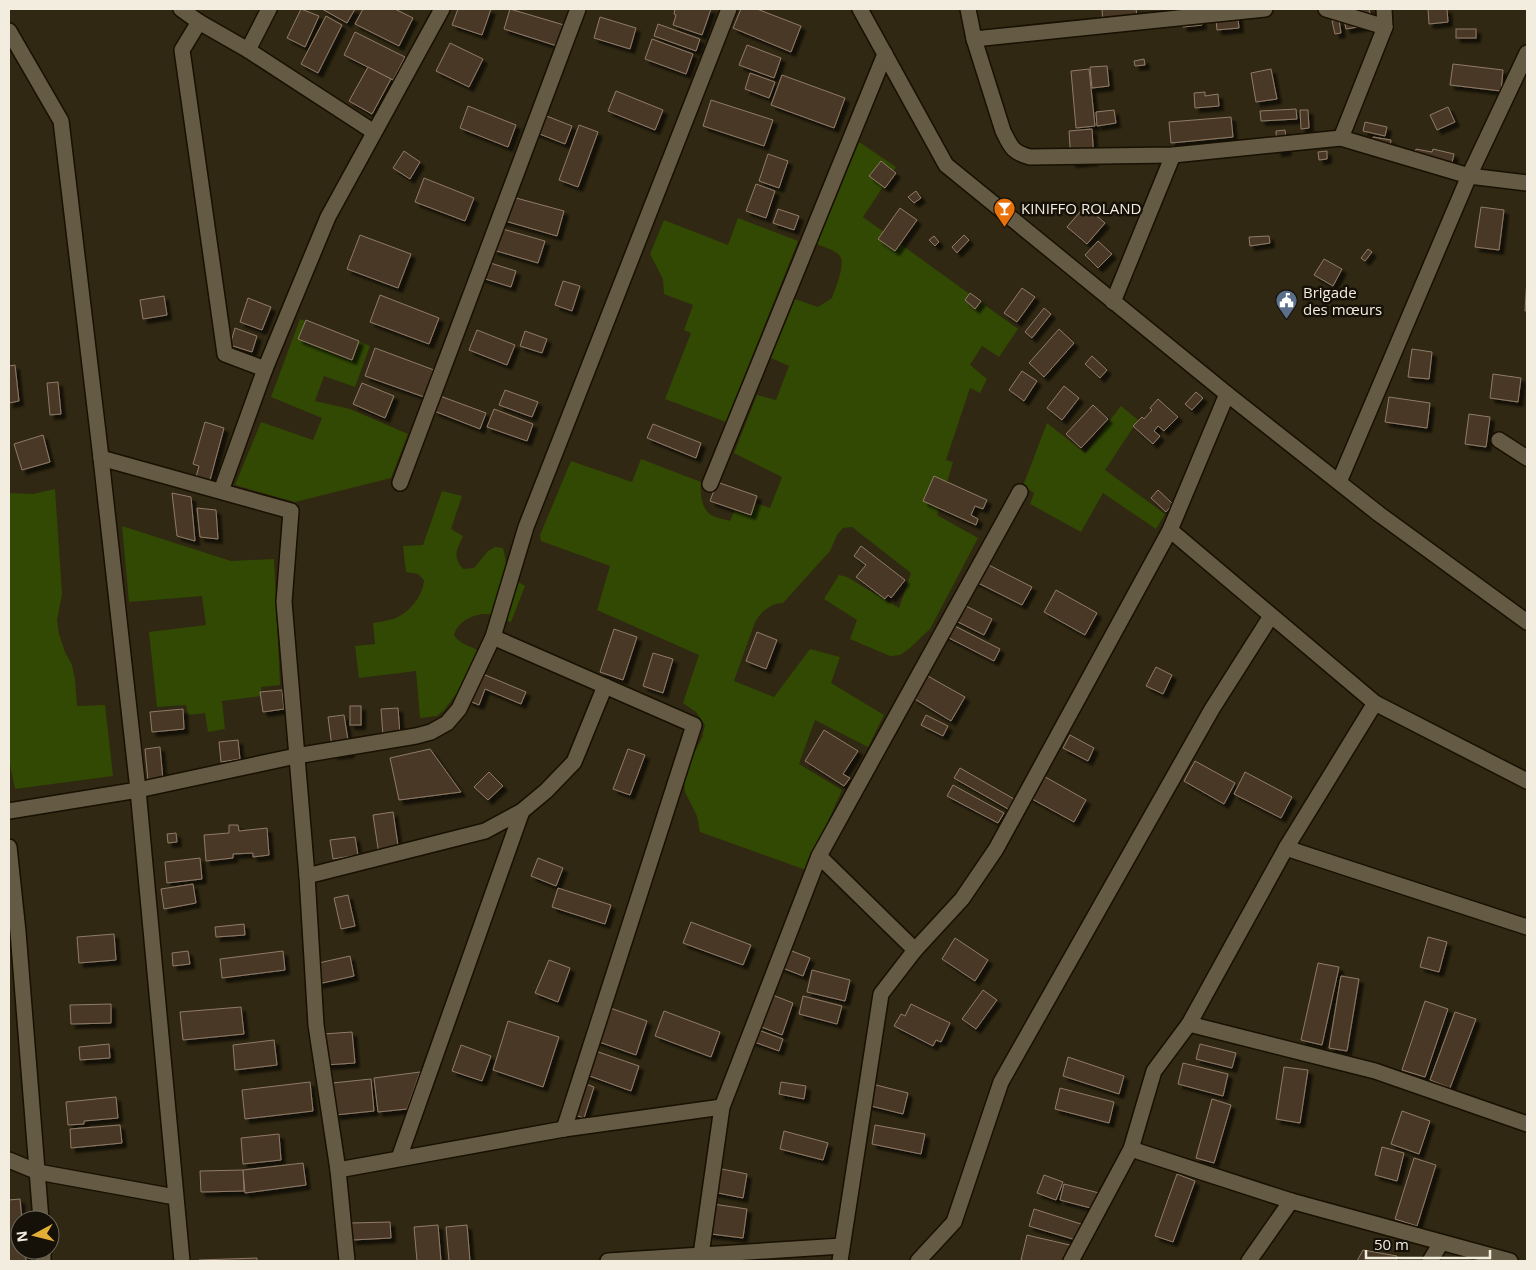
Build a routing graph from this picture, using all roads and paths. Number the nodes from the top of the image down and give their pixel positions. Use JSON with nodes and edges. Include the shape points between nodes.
{"nodes":[{"id":1,"x":181,"y":9,"type":"edge"},
{"id":2,"x":270,"y":9,"type":"edge"},
{"id":3,"x":442,"y":9,"type":"edge"},
{"id":4,"x":578,"y":9,"type":"edge"},
{"id":5,"x":729,"y":9,"type":"edge"},
{"id":6,"x":860,"y":9,"type":"edge"},
{"id":7,"x":968,"y":9,"type":"edge"},
{"id":8,"x":1265,"y":9,"type":"edge"},
{"id":9,"x":1326,"y":9,"type":"edge"},
{"id":10,"x":1384,"y":9,"type":"edge"},
{"id":11,"x":199,"y":22,"type":"junction"},
{"id":12,"x":1385,"y":27,"type":"junction"},
{"id":13,"x":9,"y":31,"type":"edge"},
{"id":14,"x":974,"y":39,"type":"junction"},
{"id":15,"x":248,"y":50,"type":"junction"},
{"id":16,"x":1527,"y":53,"type":"edge"},
{"id":17,"x":884,"y":54,"type":"junction"},
{"id":18,"x":374,"y":132,"type":"junction"},
{"id":19,"x":1341,"y":138,"type":"junction"},
{"id":20,"x":1173,"y":155,"type":"junction"},
{"id":21,"x":1469,"y":176,"type":"junction"},
{"id":22,"x":1527,"y":183,"type":"edge"},
{"id":23,"x":1112,"y":302,"type":"junction"},
{"id":24,"x":266,"y":368,"type":"junction"},
{"id":25,"x":1227,"y":394,"type":"junction"},
{"id":26,"x":1499,"y":440,"type":"dead end"},
{"id":27,"x":101,"y":458,"type":"junction"},
{"id":28,"x":1527,"y":458,"type":"edge"},
{"id":29,"x":1340,"y":482,"type":"junction"},
{"id":30,"x":400,"y":483,"type":"dead end"},
{"id":31,"x":710,"y":484,"type":"dead end"},
{"id":32,"x":221,"y":491,"type":"junction"},
{"id":33,"x":1020,"y":492,"type":"dead end"},
{"id":34,"x":1170,"y":530,"type":"junction"},
{"id":35,"x":1271,"y":616,"type":"junction"},
{"id":36,"x":1527,"y":622,"type":"edge"},
{"id":37,"x":493,"y":636,"type":"junction"},
{"id":38,"x":605,"y":686,"type":"junction"},
{"id":39,"x":1376,"y":703,"type":"junction"},
{"id":40,"x":296,"y":756,"type":"junction"},
{"id":41,"x":1527,"y":781,"type":"edge"},
{"id":42,"x":138,"y":790,"type":"junction"},
{"id":43,"x":9,"y":811,"type":"edge"},
{"id":44,"x":522,"y":811,"type":"junction"},
{"id":45,"x":9,"y":847,"type":"edge"},
{"id":46,"x":1286,"y":848,"type":"junction"},
{"id":47,"x":819,"y":856,"type":"junction"},
{"id":48,"x":307,"y":876,"type":"junction"},
{"id":49,"x":1527,"y":926,"type":"edge"},
{"id":50,"x":915,"y":950,"type":"junction"},
{"id":51,"x":1189,"y":1024,"type":"junction"},
{"id":52,"x":722,"y":1107,"type":"junction"},
{"id":53,"x":1527,"y":1124,"type":"edge"},
{"id":54,"x":564,"y":1129,"type":"junction"},
{"id":55,"x":1131,"y":1149,"type":"junction"},
{"id":56,"x":399,"y":1158,"type":"junction"},
{"id":57,"x":9,"y":1160,"type":"edge"},
{"id":58,"x":338,"y":1170,"type":"junction"},
{"id":59,"x":38,"y":1172,"type":"junction"},
{"id":60,"x":176,"y":1197,"type":"junction"},
{"id":61,"x":1291,"y":1201,"type":"junction"},
{"id":62,"x":40,"y":1210,"type":"edge"},
{"id":63,"x":1441,"y":1243,"type":"junction"},
{"id":64,"x":842,"y":1246,"type":"junction"},
{"id":65,"x":701,"y":1255,"type":"junction"},
{"id":66,"x":182,"y":1261,"type":"edge"},
{"id":67,"x":347,"y":1261,"type":"edge"},
{"id":68,"x":608,"y":1261,"type":"edge"},
{"id":69,"x":840,"y":1261,"type":"edge"},
{"id":70,"x":918,"y":1261,"type":"edge"},
{"id":71,"x":1071,"y":1261,"type":"edge"},
{"id":72,"x":1249,"y":1261,"type":"edge"},
{"id":73,"x":1430,"y":1261,"type":"edge"},
{"id":74,"x":1510,"y":1261,"type":"edge"}],
"edges":[{"from":1,"to":11,"type":"street"},
{"from":2,"to":15,"type":"street"},
{"from":3,"to":18,"type":"street"},
{"from":4,"to":30,"type":"street"},
{"from":5,"to":37,"type":"street","via":[[526,527]]},
{"from":6,"to":17,"type":"street"},
{"from":7,"to":14,"type":"street"},
{"from":8,"to":14,"type":"street"},
{"from":9,"to":12,"type":"street"},
{"from":10,"to":12,"type":"street"},
{"from":11,"to":15,"type":"street"},
{"from":11,"to":24,"type":"street","via":[[182,50],[225,354]]},
{"from":12,"to":19,"type":"street"},
{"from":13,"to":27,"type":"street","via":[[60,121]]},
{"from":14,"to":20,"type":"street","via":[[1003,131],[1018,154],[1030,157]]},
{"from":15,"to":18,"type":"street"},
{"from":16,"to":21,"type":"street"},
{"from":17,"to":23,"type":"street","via":[[946,165]]},
{"from":17,"to":31,"type":"street"},
{"from":18,"to":24,"type":"street","via":[[328,217]]},
{"from":19,"to":20,"type":"street"},
{"from":19,"to":21,"type":"street"},
{"from":20,"to":23,"type":"street"},
{"from":21,"to":22,"type":"street"},
{"from":21,"to":29,"type":"street"},
{"from":23,"to":25,"type":"street"},
{"from":24,"to":32,"type":"street"},
{"from":25,"to":29,"type":"street"},
{"from":25,"to":34,"type":"street"},
{"from":26,"to":28,"type":"street"},
{"from":27,"to":32,"type":"street"},
{"from":27,"to":42,"type":"street"},
{"from":29,"to":36,"type":"street"},
{"from":32,"to":40,"type":"street","via":[[291,511],[284,602]]},
{"from":33,"to":47,"type":"street"},
{"from":34,"to":35,"type":"street"},
{"from":34,"to":50,"type":"street","via":[[996,849],[962,900]]},
{"from":35,"to":39,"type":"street"},
{"from":35,"to":70,"type":"street","via":[[1212,709],[1001,1082],[954,1222]]},
{"from":37,"to":38,"type":"street"},
{"from":37,"to":40,"type":"street","via":[[460,709],[447,723],[416,736]]},
{"from":38,"to":44,"type":"street","via":[[574,762]]},
{"from":38,"to":54,"type":"street","via":[[694,725]]},
{"from":39,"to":41,"type":"street"},
{"from":39,"to":46,"type":"street"},
{"from":40,"to":42,"type":"street"},
{"from":40,"to":48,"type":"street"},
{"from":42,"to":43,"type":"street"},
{"from":42,"to":60,"type":"street"},
{"from":44,"to":48,"type":"street","via":[[485,831]]},
{"from":44,"to":56,"type":"street"},
{"from":45,"to":59,"type":"street"},
{"from":46,"to":49,"type":"street"},
{"from":46,"to":51,"type":"street"},
{"from":47,"to":50,"type":"street"},
{"from":47,"to":52,"type":"street"},
{"from":48,"to":58,"type":"street","via":[[316,1025]]},
{"from":50,"to":64,"type":"street","via":[[881,994]]},
{"from":51,"to":53,"type":"street","via":[[1375,1071]]},
{"from":51,"to":55,"type":"street","via":[[1154,1071]]},
{"from":52,"to":54,"type":"street"},
{"from":52,"to":65,"type":"street"},
{"from":54,"to":56,"type":"street"},
{"from":55,"to":61,"type":"street"},
{"from":55,"to":71,"type":"street"},
{"from":56,"to":58,"type":"street"},
{"from":57,"to":59,"type":"street"},
{"from":58,"to":67,"type":"street"},
{"from":59,"to":60,"type":"street"},
{"from":59,"to":62,"type":"street"},
{"from":60,"to":66,"type":"street"},
{"from":61,"to":63,"type":"street"},
{"from":61,"to":72,"type":"street"},
{"from":63,"to":73,"type":"street"},
{"from":63,"to":74,"type":"street"},
{"from":64,"to":65,"type":"street"},
{"from":64,"to":69,"type":"street"},
{"from":65,"to":68,"type":"street"}]}
